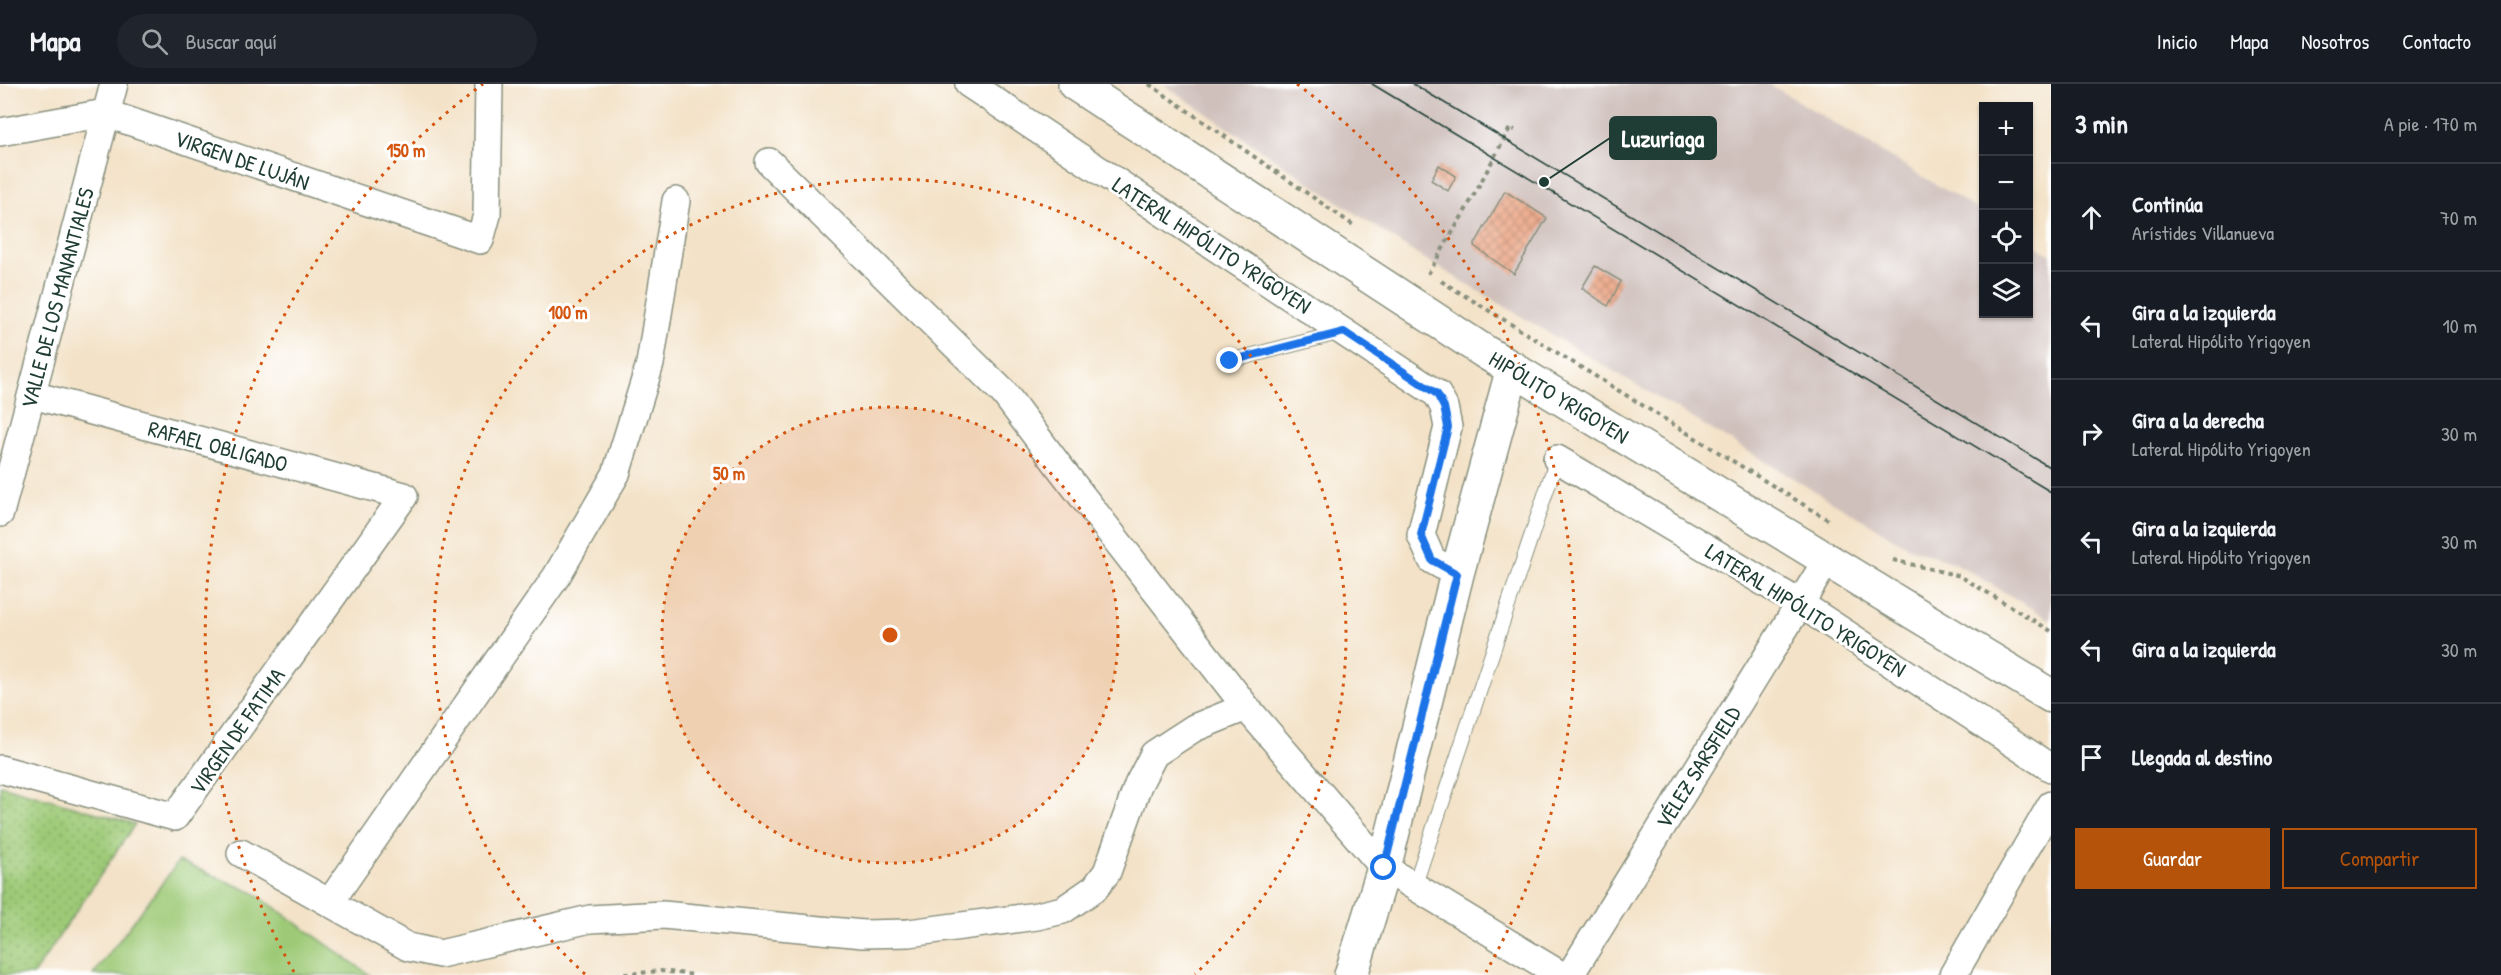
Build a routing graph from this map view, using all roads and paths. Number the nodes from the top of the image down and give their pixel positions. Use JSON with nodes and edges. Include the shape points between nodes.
{"nodes":[{"id":1,"x":114,"y":84,"type":"edge"},
{"id":2,"x":489,"y":84,"type":"edge"},
{"id":3,"x":969,"y":84,"type":"edge"},
{"id":4,"x":1075,"y":84,"type":"edge"},
{"id":5,"x":1149,"y":84,"type":"edge"},
{"id":6,"x":105,"y":113,"type":"junction"},
{"id":7,"x":1515,"y":130,"type":"dead end"},
{"id":8,"x":0,"y":132,"type":"edge"},
{"id":9,"x":769,"y":162,"type":"dead end"},
{"id":10,"x":676,"y":201,"type":"dead end"},
{"id":11,"x":1359,"y":229,"type":"dead end"},
{"id":12,"x":1344,"y":332,"type":"junction"},
{"id":13,"x":1230,"y":361,"type":"dead end"},
{"id":14,"x":1513,"y":368,"type":"junction"},
{"id":15,"x":33,"y":395,"type":"junction"},
{"id":16,"x":1557,"y":459,"type":"joint"},
{"id":17,"x":404,"y":496,"type":"joint"},
{"id":18,"x":0,"y":513,"type":"edge"},
{"id":19,"x":1833,"y":523,"type":"dead end"},
{"id":20,"x":1884,"y":554,"type":"dead end"},
{"id":21,"x":1827,"y":560,"type":"junction"},
{"id":22,"x":1457,"y":574,"type":"junction"},
{"id":23,"x":1799,"y":603,"type":"junction"},
{"id":24,"x":2051,"y":631,"type":"edge"},
{"id":25,"x":2051,"y":696,"type":"edge"},
{"id":26,"x":1246,"y":707,"type":"junction"},
{"id":27,"x":2051,"y":768,"type":"edge"},
{"id":28,"x":0,"y":769,"type":"edge"},
{"id":29,"x":2051,"y":805,"type":"edge"},
{"id":30,"x":241,"y":853,"type":"dead end"},
{"id":31,"x":1384,"y":868,"type":"junction"},
{"id":32,"x":1414,"y":886,"type":"junction"},
{"id":33,"x":330,"y":902,"type":"junction"},
{"id":34,"x":615,"y":975,"type":"edge"},
{"id":35,"x":694,"y":975,"type":"edge"},
{"id":36,"x":1351,"y":975,"type":"edge"},
{"id":37,"x":1561,"y":975,"type":"edge"},
{"id":38,"x":1570,"y":975,"type":"edge"},
{"id":39,"x":1953,"y":975,"type":"edge"}],
"edges":[{"from":1,"to":6,"type":"street","name":"VALLE DE LOS MANANTIALES"},
{"from":2,"to":6,"type":"street","name":"VIRGEN DE LUJÁN","via":[[487,215],[480,240]]},
{"from":3,"to":12,"type":"street","name":"LATERAL HIPÓLITO YRIGOYEN"},
{"from":4,"to":14,"type":"main road","name":"HIPÓLITO YRIGOYEN"},
{"from":5,"to":11,"type":"path"},
{"from":6,"to":8,"type":"street","name":"VIRGEN DE LUJÁN"},
{"from":6,"to":15,"type":"street","name":"VALLE DE LOS MANANTIALES"},
{"from":7,"to":19,"type":"path","via":[[1510,128],[1428,273]]},
{"from":9,"to":26,"type":"street","via":[[1004,393]]},
{"from":10,"to":33,"type":"street","via":[[650,364],[616,474],[556,577]]},
{"from":12,"to":13,"type":"lane"},
{"from":12,"to":22,"type":"street","name":"LATERAL HIPÓLITO YRIGOYEN","via":[[1437,394],[1444,407],[1448,427],[1421,535],[1432,560]]},
{"from":14,"to":21,"type":"main road","name":"HIPÓLITO YRIGOYEN"},
{"from":14,"to":22,"type":"main road"},
{"from":15,"to":17,"type":"street","name":"RAFAEL OBLIGADO"},
{"from":15,"to":18,"type":"street","name":"VALLE DE LOS MANANTIALES"},
{"from":16,"to":23,"type":"street","name":"LATERAL HIPÓLITO YRIGOYEN"},
{"from":16,"to":32,"type":"lane"},
{"from":17,"to":28,"type":"street","name":"VIRGEN DE FATIMA","via":[[175,817]]},
{"from":20,"to":24,"type":"path","via":[[1894,561],[1960,576]]},
{"from":21,"to":23,"type":"street","name":"VÉLEZ SARSFIELD"},
{"from":21,"to":25,"type":"main road","name":"HIPÓLITO YRIGOYEN"},
{"from":22,"to":31,"type":"main road"},
{"from":23,"to":27,"type":"street","name":"LATERAL HIPÓLITO YRIGOYEN"},
{"from":23,"to":38,"type":"street","name":"VÉLEZ SARSFIELD"},
{"from":26,"to":31,"type":"street"},
{"from":26,"to":33,"type":"street","via":[[1194,728],[1154,754],[1138,785],[1107,872],[1095,888],[1063,910],[1037,916],[863,934],[663,915],[590,919],[440,954],[408,947]]},
{"from":29,"to":39,"type":"street"},
{"from":30,"to":33,"type":"street"},
{"from":31,"to":32,"type":"street"},
{"from":31,"to":36,"type":"main road"},
{"from":32,"to":37,"type":"street"},
{"from":34,"to":35,"type":"path","via":[[661,971]]}]}
